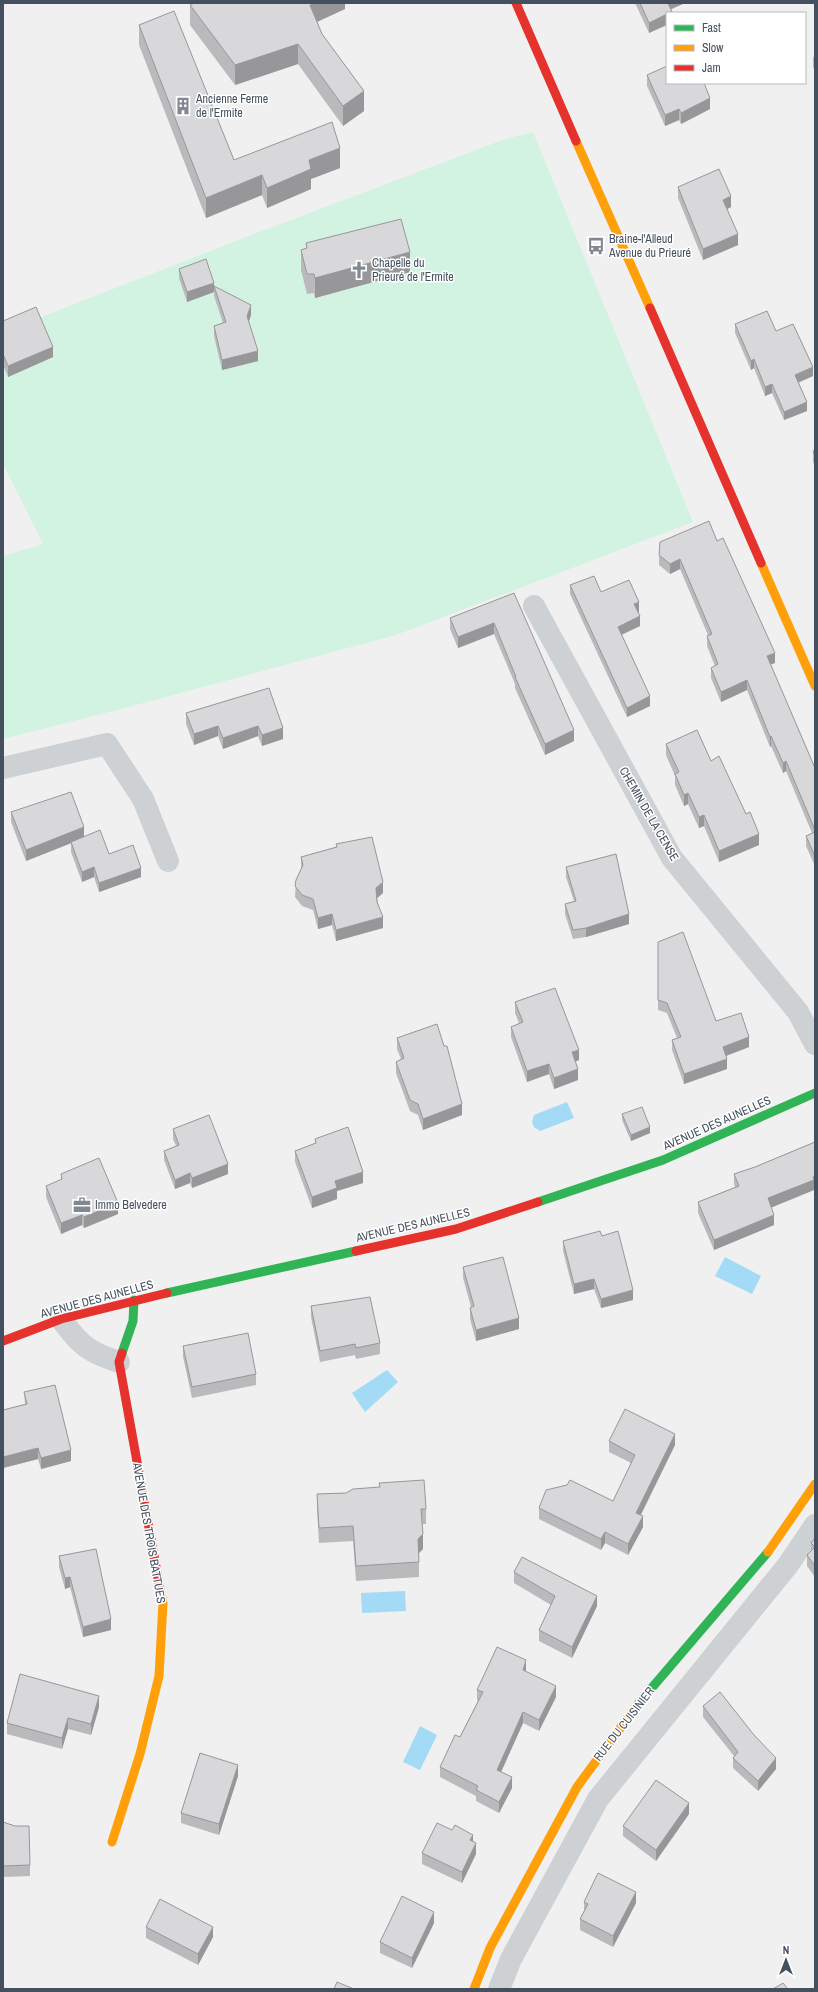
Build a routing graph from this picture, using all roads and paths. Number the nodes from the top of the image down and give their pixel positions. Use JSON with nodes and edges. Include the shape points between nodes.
{"nodes":[{"id":1,"x":516,"y":3,"type":"edge"},
{"id":2,"x":534,"y":606,"type":"dead end"},
{"id":3,"x":815,"y":686,"type":"edge"},
{"id":4,"x":3,"y":768,"type":"edge"},
{"id":5,"x":168,"y":861,"type":"dead end"},
{"id":6,"x":815,"y":1044,"type":"edge"},
{"id":7,"x":815,"y":1093,"type":"edge"},
{"id":8,"x":134,"y":1300,"type":"junction"},
{"id":9,"x":60,"y":1319,"type":"junction"},
{"id":10,"x":3,"y":1341,"type":"edge"},
{"id":11,"x":119,"y":1362,"type":"junction"},
{"id":12,"x":815,"y":1484,"type":"edge"},
{"id":13,"x":815,"y":1525,"type":"edge"},
{"id":14,"x":112,"y":1842,"type":"dead end"},
{"id":15,"x":474,"y":1989,"type":"edge"},
{"id":16,"x":499,"y":1989,"type":"edge"}],
"edges":[{"from":1,"to":3,"type":"street"},
{"from":2,"to":6,"type":"street","name":"CHEMIN DE LA CENSE","via":[[672,858],[798,1012]]},
{"from":4,"to":5,"type":"street","via":[[107,744],[143,799]]},
{"from":7,"to":8,"type":"street","name":"AVENUE DES AUNELLES","via":[[663,1160],[456,1229]]},
{"from":8,"to":9,"type":"street","name":"AVENUE DES AUNELLES"},
{"from":8,"to":11,"type":"street","via":[[134,1321]]},
{"from":9,"to":10,"type":"street","name":"AVENUE DES AUNELLES"},
{"from":9,"to":11,"type":"street","via":[[75,1338],[96,1355]]},
{"from":11,"to":14,"type":"street","name":"AVENUE DES TROIS BATTUES","via":[[163,1603],[159,1676],[140,1754]]},
{"from":12,"to":15,"type":"street","name":"RUE DU CUISINIER","via":[[767,1553],[633,1709],[577,1787],[490,1948]]},
{"from":13,"to":16,"type":"street","via":[[788,1565],[598,1799],[511,1960]]}]}
